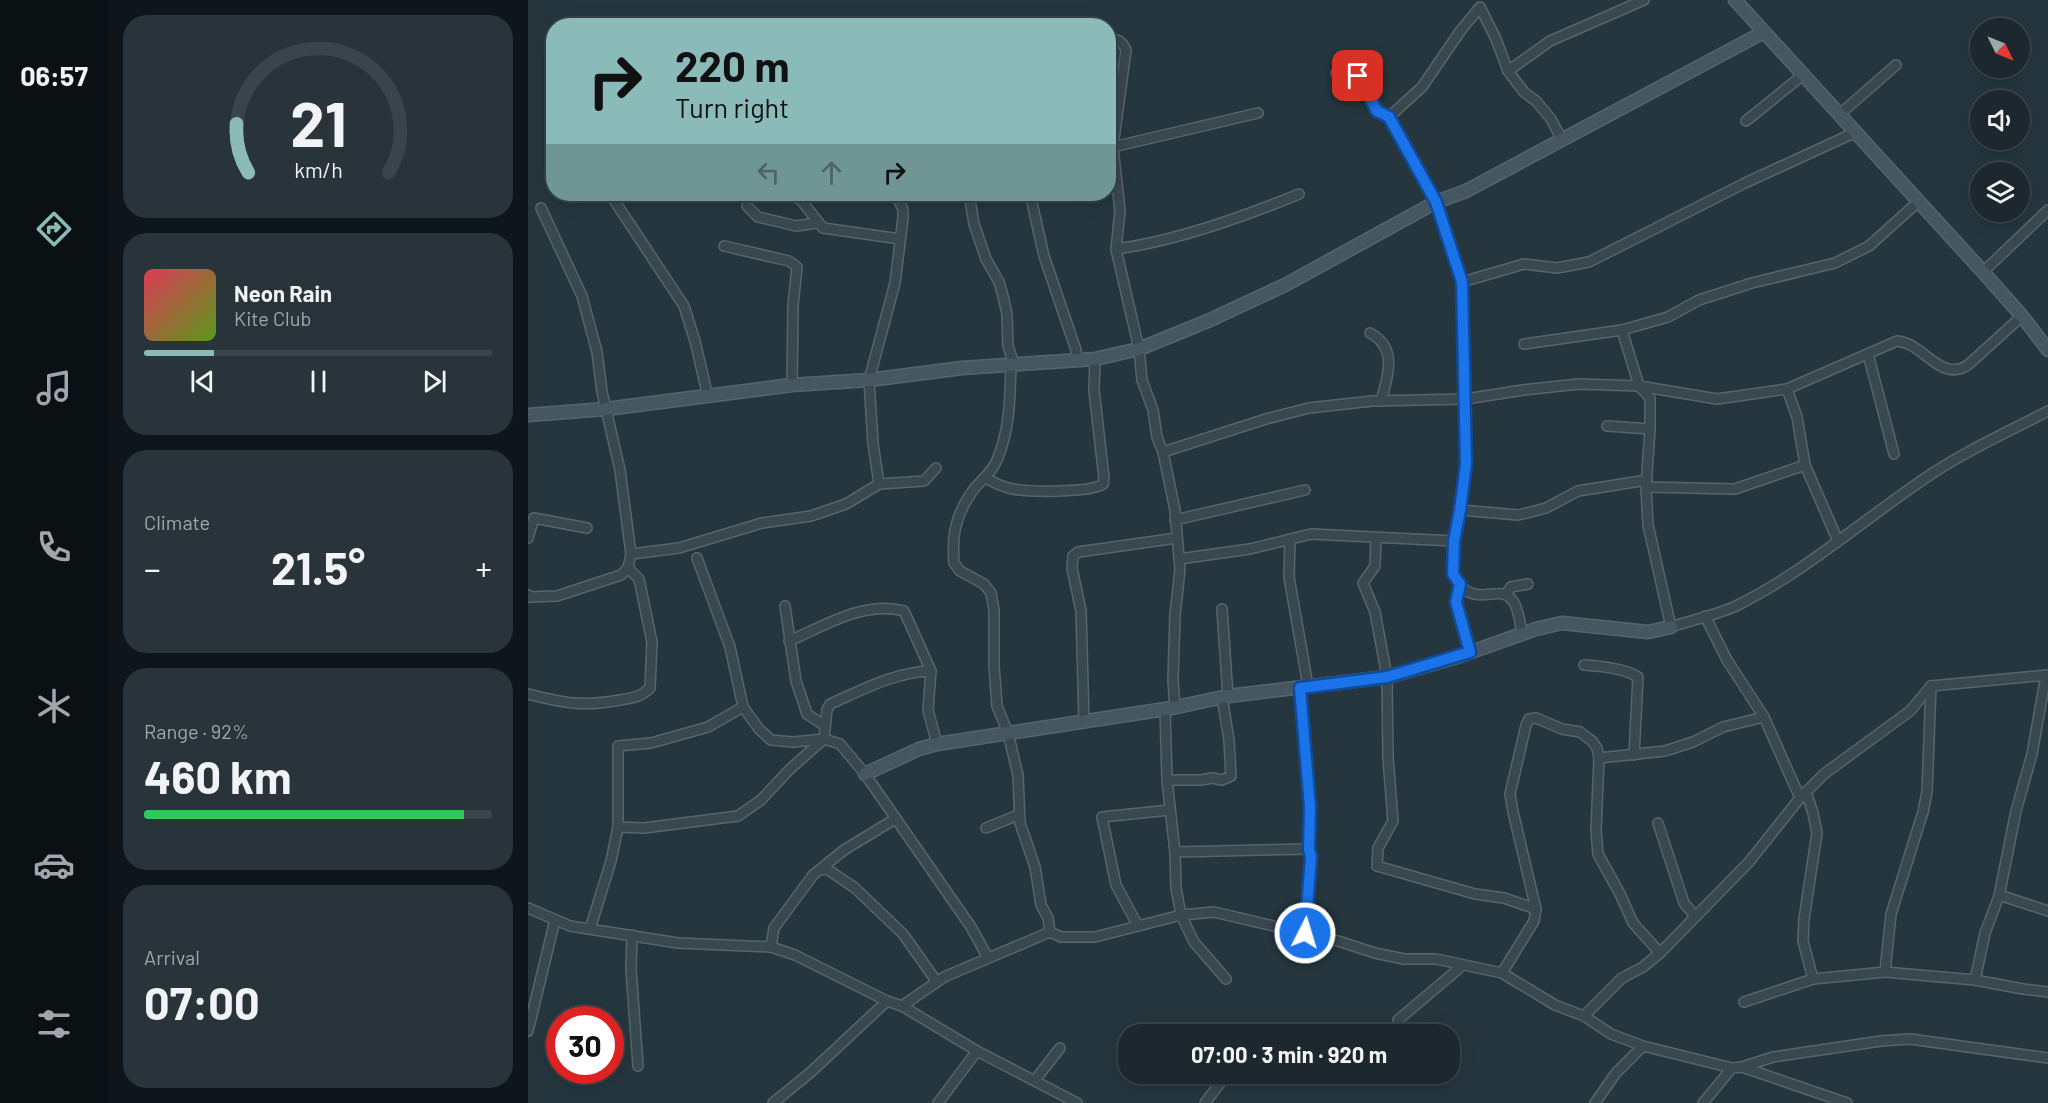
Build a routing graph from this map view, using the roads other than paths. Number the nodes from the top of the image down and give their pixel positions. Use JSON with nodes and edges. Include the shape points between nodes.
{"nodes":[{"id":1,"x":1644,"y":0,"type":"edge"},
{"id":2,"x":1735,"y":0,"type":"edge"},
{"id":3,"x":1479,"y":4,"type":"edge"},
{"id":4,"x":1764,"y":32,"type":"junction"},
{"id":5,"x":1116,"y":39,"type":"edge"},
{"id":6,"x":1896,"y":65,"type":"dead end"},
{"id":7,"x":1508,"y":71,"type":"junction"},
{"id":8,"x":1336,"y":73,"type":"dead end"},
{"id":9,"x":1804,"y":74,"type":"junction"},
{"id":10,"x":1116,"y":94,"type":"edge"},
{"id":11,"x":1258,"y":113,"type":"dead end"},
{"id":12,"x":1840,"y":114,"type":"junction"},
{"id":13,"x":1389,"y":117,"type":"junction"},
{"id":14,"x":1746,"y":121,"type":"dead end"},
{"id":15,"x":1856,"y":132,"type":"junction"},
{"id":16,"x":1562,"y":140,"type":"junction"},
{"id":17,"x":1116,"y":146,"type":"edge"},
{"id":18,"x":1116,"y":174,"type":"edge"},
{"id":19,"x":1299,"y":194,"type":"dead end"},
{"id":20,"x":615,"y":201,"type":"edge"},
{"id":21,"x":801,"y":201,"type":"edge"},
{"id":22,"x":899,"y":201,"type":"edge"},
{"id":23,"x":970,"y":201,"type":"edge"},
{"id":24,"x":1032,"y":201,"type":"edge"},
{"id":25,"x":1436,"y":202,"type":"junction"},
{"id":26,"x":1918,"y":202,"type":"junction"},
{"id":27,"x":747,"y":206,"type":"dead end"},
{"id":28,"x":541,"y":208,"type":"dead end"},
{"id":29,"x":2048,"y":210,"type":"edge"},
{"id":30,"x":817,"y":223,"type":"junction"},
{"id":31,"x":900,"y":239,"type":"junction"},
{"id":32,"x":724,"y":246,"type":"dead end"},
{"id":33,"x":1116,"y":249,"type":"junction"},
{"id":34,"x":1983,"y":272,"type":"junction"},
{"id":35,"x":1462,"y":282,"type":"junction"},
{"id":36,"x":2022,"y":316,"type":"junction"},
{"id":37,"x":1622,"y":330,"type":"junction"},
{"id":38,"x":1370,"y":333,"type":"dead end"},
{"id":39,"x":1524,"y":344,"type":"dead end"},
{"id":40,"x":1139,"y":349,"type":"junction"},
{"id":41,"x":2048,"y":350,"type":"edge"},
{"id":42,"x":1868,"y":354,"type":"junction"},
{"id":43,"x":1077,"y":359,"type":"junction"},
{"id":44,"x":1095,"y":359,"type":"junction"},
{"id":45,"x":1013,"y":364,"type":"junction"},
{"id":46,"x":869,"y":380,"type":"junction"},
{"id":47,"x":792,"y":385,"type":"junction"},
{"id":48,"x":1639,"y":386,"type":"junction"},
{"id":49,"x":1787,"y":389,"type":"junction"},
{"id":50,"x":708,"y":398,"type":"junction"},
{"id":51,"x":1466,"y":399,"type":"junction"},
{"id":52,"x":1381,"y":401,"type":"junction"},
{"id":53,"x":606,"y":410,"type":"junction"},
{"id":54,"x":2048,"y":411,"type":"edge"},
{"id":55,"x":528,"y":414,"type":"edge"},
{"id":56,"x":1607,"y":426,"type":"dead end"},
{"id":57,"x":1650,"y":429,"type":"junction"},
{"id":58,"x":1163,"y":452,"type":"junction"},
{"id":59,"x":1893,"y":454,"type":"dead end"},
{"id":60,"x":1805,"y":465,"type":"junction"},
{"id":61,"x":936,"y":468,"type":"dead end"},
{"id":62,"x":986,"y":478,"type":"junction"},
{"id":63,"x":879,"y":484,"type":"junction"},
{"id":64,"x":1646,"y":484,"type":"junction"},
{"id":65,"x":1305,"y":490,"type":"dead end"},
{"id":66,"x":1460,"y":510,"type":"junction"},
{"id":67,"x":1175,"y":520,"type":"junction"},
{"id":68,"x":586,"y":528,"type":"dead end"},
{"id":69,"x":528,"y":538,"type":"edge"},
{"id":70,"x":1177,"y":538,"type":"junction"},
{"id":71,"x":1376,"y":538,"type":"junction"},
{"id":72,"x":1290,"y":539,"type":"junction"},
{"id":73,"x":1454,"y":541,"type":"junction"},
{"id":74,"x":1838,"y":541,"type":"junction"},
{"id":75,"x":632,"y":554,"type":"junction"},
{"id":76,"x":697,"y":558,"type":"dead end"},
{"id":77,"x":1179,"y":559,"type":"junction"},
{"id":78,"x":628,"y":568,"type":"junction"},
{"id":79,"x":1460,"y":584,"type":"junction"},
{"id":80,"x":1528,"y":584,"type":"dead end"},
{"id":81,"x":1472,"y":594,"type":"junction"},
{"id":82,"x":1506,"y":594,"type":"junction"},
{"id":83,"x":528,"y":595,"type":"edge"},
{"id":84,"x":1456,"y":602,"type":"junction"},
{"id":85,"x":785,"y":606,"type":"dead end"},
{"id":86,"x":1222,"y":609,"type":"dead end"},
{"id":87,"x":1705,"y":616,"type":"junction"},
{"id":88,"x":1671,"y":627,"type":"junction"},
{"id":89,"x":1522,"y":633,"type":"junction"},
{"id":90,"x":789,"y":641,"type":"junction"},
{"id":91,"x":1470,"y":652,"type":"junction"},
{"id":92,"x":1584,"y":665,"type":"dead end"},
{"id":93,"x":930,"y":671,"type":"junction"},
{"id":94,"x":2047,"y":675,"type":"edge"},
{"id":95,"x":1387,"y":677,"type":"junction"},
{"id":96,"x":1931,"y":686,"type":"junction"},
{"id":97,"x":1304,"y":687,"type":"junction"},
{"id":98,"x":528,"y":694,"type":"edge"},
{"id":99,"x":1225,"y":697,"type":"junction"},
{"id":100,"x":743,"y":707,"type":"junction"},
{"id":101,"x":1170,"y":709,"type":"junction"},
{"id":102,"x":1764,"y":717,"type":"junction"},
{"id":103,"x":1084,"y":721,"type":"junction"},
{"id":104,"x":825,"y":726,"type":"junction"},
{"id":105,"x":1008,"y":733,"type":"junction"},
{"id":106,"x":824,"y":739,"type":"junction"},
{"id":107,"x":937,"y":744,"type":"junction"},
{"id":108,"x":1634,"y":755,"type":"junction"},
{"id":109,"x":1599,"y":758,"type":"junction"},
{"id":110,"x":865,"y":774,"type":"junction"},
{"id":111,"x":1167,"y":780,"type":"junction"},
{"id":112,"x":1803,"y":795,"type":"junction"},
{"id":113,"x":1170,"y":810,"type":"junction"},
{"id":114,"x":1018,"y":814,"type":"junction"},
{"id":115,"x":895,"y":819,"type":"junction"},
{"id":116,"x":1658,"y":823,"type":"dead end"},
{"id":117,"x":618,"y":827,"type":"junction"},
{"id":118,"x":986,"y":828,"type":"dead end"},
{"id":119,"x":1309,"y":849,"type":"junction"},
{"id":120,"x":1175,"y":852,"type":"junction"},
{"id":121,"x":820,"y":870,"type":"junction"},
{"id":122,"x":1999,"y":896,"type":"junction"},
{"id":123,"x":528,"y":908,"type":"edge"},
{"id":124,"x":1536,"y":909,"type":"junction"},
{"id":125,"x":2048,"y":911,"type":"edge"},
{"id":126,"x":1181,"y":915,"type":"junction"},
{"id":127,"x":1695,"y":916,"type":"junction"},
{"id":128,"x":555,"y":920,"type":"junction"},
{"id":129,"x":1138,"y":926,"type":"junction"},
{"id":130,"x":590,"y":929,"type":"junction"},
{"id":131,"x":1050,"y":932,"type":"junction"},
{"id":132,"x":1305,"y":933,"type":"junction"},
{"id":133,"x":632,"y":935,"type":"junction"},
{"id":134,"x":771,"y":947,"type":"junction"},
{"id":135,"x":1660,"y":953,"type":"junction"},
{"id":136,"x":988,"y":957,"type":"junction"},
{"id":137,"x":1463,"y":965,"type":"junction"},
{"id":138,"x":1886,"y":972,"type":"junction"},
{"id":139,"x":1502,"y":973,"type":"junction"},
{"id":140,"x":1226,"y":979,"type":"dead end"},
{"id":141,"x":1813,"y":980,"type":"junction"},
{"id":142,"x":1976,"y":980,"type":"junction"},
{"id":143,"x":937,"y":982,"type":"junction"},
{"id":144,"x":2048,"y":992,"type":"edge"},
{"id":145,"x":886,"y":1001,"type":"junction"},
{"id":146,"x":1744,"y":1002,"type":"dead end"},
{"id":147,"x":902,"y":1006,"type":"junction"},
{"id":148,"x":1584,"y":1016,"type":"junction"},
{"id":149,"x":1398,"y":1020,"type":"dead end"},
{"id":150,"x":528,"y":1031,"type":"edge"},
{"id":151,"x":1643,"y":1046,"type":"junction"},
{"id":152,"x":1060,"y":1048,"type":"dead end"},
{"id":153,"x":977,"y":1051,"type":"junction"},
{"id":154,"x":2048,"y":1058,"type":"edge"},
{"id":155,"x":638,"y":1066,"type":"dead end"},
{"id":156,"x":1742,"y":1067,"type":"junction"},
{"id":157,"x":1732,"y":1068,"type":"junction"},
{"id":158,"x":1035,"y":1080,"type":"junction"},
{"id":159,"x":1219,"y":1084,"type":"edge"},
{"id":160,"x":773,"y":1103,"type":"edge"},
{"id":161,"x":938,"y":1103,"type":"edge"},
{"id":162,"x":1077,"y":1103,"type":"edge"},
{"id":163,"x":1205,"y":1103,"type":"edge"},
{"id":164,"x":1595,"y":1103,"type":"edge"},
{"id":165,"x":1703,"y":1103,"type":"edge"},
{"id":166,"x":1847,"y":1103,"type":"edge"}],
"edges":[{"from":1,"to":7,"type":"street","via":[[1550,41]]},
{"from":2,"to":4,"type":"street"},
{"from":3,"to":7,"type":"street"},
{"from":3,"to":13,"type":"street","via":[[1422,87]]},
{"from":4,"to":9,"type":"street"},
{"from":4,"to":16,"type":"street"},
{"from":5,"to":10,"type":"street","via":[[1126,50]]},
{"from":6,"to":12,"type":"street"},
{"from":7,"to":16,"type":"street","via":[[1551,119]]},
{"from":8,"to":13,"type":"street","via":[[1358,76],[1377,111]]},
{"from":9,"to":12,"type":"street"},
{"from":9,"to":14,"type":"street"},
{"from":11,"to":17,"type":"street"},
{"from":12,"to":15,"type":"street"},
{"from":13,"to":25,"type":"street"},
{"from":15,"to":26,"type":"street"},
{"from":15,"to":35,"type":"street","via":[[1590,262],[1557,268],[1524,264]]},
{"from":16,"to":25,"type":"street","via":[[1466,191]]},
{"from":18,"to":33,"type":"street","via":[[1120,211]]},
{"from":19,"to":33,"type":"street","via":[[1219,224]]},
{"from":20,"to":50,"type":"street","via":[[684,306]]},
{"from":21,"to":30,"type":"street"},
{"from":22,"to":31,"type":"street","via":[[903,209]]},
{"from":23,"to":45,"type":"street","via":[[986,259],[1003,296]]},
{"from":24,"to":43,"type":"street","via":[[1044,256]]},
{"from":25,"to":35,"type":"street"},
{"from":25,"to":40,"type":"street","via":[[1287,284]]},
{"from":26,"to":34,"type":"street"},
{"from":26,"to":37,"type":"street","via":[[1869,246],[1835,263],[1699,300],[1668,317]]},
{"from":27,"to":30,"type":"street","via":[[758,217],[796,226]]},
{"from":28,"to":53,"type":"street","via":[[582,296],[597,352]]},
{"from":29,"to":34,"type":"street"},
{"from":30,"to":31,"type":"street","via":[[829,230]]},
{"from":31,"to":46,"type":"street","via":[[896,283]]},
{"from":32,"to":47,"type":"street","via":[[789,261],[797,267]]},
{"from":33,"to":40,"type":"street"},
{"from":34,"to":36,"type":"street"},
{"from":35,"to":51,"type":"street"},
{"from":36,"to":41,"type":"street"},
{"from":36,"to":42,"type":"street","via":[[1959,371],[1947,370],[1903,341],[1897,340]]},
{"from":37,"to":39,"type":"street"},
{"from":37,"to":48,"type":"street"},
{"from":38,"to":52,"type":"street","via":[[1387,348],[1389,372]]},
{"from":40,"to":44,"type":"street"},
{"from":40,"to":58,"type":"street","via":[[1142,380]]},
{"from":42,"to":49,"type":"street"},
{"from":42,"to":59,"type":"street"},
{"from":43,"to":44,"type":"street"},
{"from":43,"to":45,"type":"street"},
{"from":44,"to":62,"type":"street","via":[[1103,484],[1094,489],[1045,491],[1013,489]]},
{"from":45,"to":46,"type":"street"},
{"from":45,"to":62,"type":"street","via":[[1004,440]]},
{"from":46,"to":47,"type":"street"},
{"from":46,"to":63,"type":"street"},
{"from":47,"to":50,"type":"street"},
{"from":48,"to":49,"type":"street","via":[[1717,399]]},
{"from":48,"to":51,"type":"street","via":[[1579,384]]},
{"from":48,"to":57,"type":"street","via":[[1650,398]]},
{"from":49,"to":60,"type":"street","via":[[1797,417]]},
{"from":50,"to":53,"type":"street"},
{"from":51,"to":52,"type":"street"},
{"from":51,"to":66,"type":"street","via":[[1466,464]]},
{"from":52,"to":58,"type":"street","via":[[1309,408]]},
{"from":53,"to":55,"type":"street"},
{"from":53,"to":75,"type":"street","via":[[620,470]]},
{"from":54,"to":74,"type":"street","via":[[1925,478]]},
{"from":56,"to":57,"type":"street"},
{"from":57,"to":64,"type":"street"},
{"from":58,"to":67,"type":"street"},
{"from":60,"to":64,"type":"street","via":[[1735,489]]},
{"from":60,"to":74,"type":"street"},
{"from":61,"to":63,"type":"street","via":[[924,481]]},
{"from":62,"to":105,"type":"street","via":[[972,491],[954,524],[954,563],[991,593],[997,706]]},
{"from":63,"to":75,"type":"street","via":[[846,504],[811,516],[762,523],[679,548]]},
{"from":64,"to":66,"type":"street","via":[[1578,491],[1546,508],[1518,514]]},
{"from":64,"to":88,"type":"street","via":[[1648,525]]},
{"from":65,"to":67,"type":"street"},
{"from":66,"to":73,"type":"street"},
{"from":67,"to":70,"type":"street"},
{"from":68,"to":69,"type":"street","via":[[534,518]]},
{"from":70,"to":77,"type":"street"},
{"from":70,"to":103,"type":"street","via":[[1078,552],[1073,556],[1081,610]]},
{"from":71,"to":72,"type":"street","via":[[1311,534]]},
{"from":71,"to":73,"type":"street"},
{"from":71,"to":95,"type":"street","via":[[1375,566],[1363,583],[1375,612]]},
{"from":72,"to":77,"type":"street"},
{"from":72,"to":97,"type":"street","via":[[1288,577]]},
{"from":73,"to":79,"type":"street","via":[[1453,574]]},
{"from":74,"to":87,"type":"street","via":[[1760,592]]},
{"from":75,"to":78,"type":"street"},
{"from":76,"to":100,"type":"street","via":[[730,647]]},
{"from":77,"to":101,"type":"street"},
{"from":78,"to":83,"type":"street","via":[[621,575],[558,596]]},
{"from":78,"to":98,"type":"street","via":[[639,579],[652,642],[650,688],[643,695],[588,705]]},
{"from":79,"to":81,"type":"street"},
{"from":79,"to":84,"type":"street"},
{"from":80,"to":82,"type":"street","via":[[1511,587]]},
{"from":81,"to":82,"type":"street"},
{"from":81,"to":84,"type":"street"},
{"from":82,"to":89,"type":"street","via":[[1513,600]]},
{"from":84,"to":91,"type":"street"},
{"from":85,"to":90,"type":"street"},
{"from":86,"to":99,"type":"street"},
{"from":87,"to":88,"type":"street"},
{"from":87,"to":102,"type":"street","via":[[1727,660]]},
{"from":88,"to":89,"type":"street","via":[[1648,632],[1562,623]]},
{"from":89,"to":91,"type":"street"},
{"from":90,"to":93,"type":"street","via":[[860,611],[895,608],[904,611]]},
{"from":90,"to":104,"type":"street","via":[[807,714]]},
{"from":91,"to":95,"type":"street"},
{"from":92,"to":108,"type":"street","via":[[1600,665],[1638,677]]},
{"from":93,"to":104,"type":"street","via":[[893,678],[830,704]]},
{"from":93,"to":107,"type":"street","via":[[928,710]]},
{"from":94,"to":96,"type":"street"},
{"from":94,"to":122,"type":"street"},
{"from":95,"to":97,"type":"street"},
{"from":95,"to":124,"type":"street","via":[[1394,821],[1378,848],[1377,866]]},
{"from":96,"to":112,"type":"street","via":[[1910,711],[1824,774]]},
{"from":96,"to":138,"type":"street","via":[[1927,792],[1891,914]]},
{"from":97,"to":99,"type":"street"},
{"from":97,"to":119,"type":"street"},
{"from":99,"to":101,"type":"street"},
{"from":99,"to":111,"type":"street","via":[[1231,776],[1222,780]]},
{"from":100,"to":106,"type":"street","via":[[771,740]]},
{"from":100,"to":117,"type":"street","via":[[708,727],[651,743],[618,746]]},
{"from":101,"to":103,"type":"street"},
{"from":101,"to":111,"type":"street"},
{"from":102,"to":108,"type":"street","via":[[1723,727],[1665,751]]},
{"from":102,"to":112,"type":"street"},
{"from":103,"to":105,"type":"street"},
{"from":104,"to":106,"type":"street"},
{"from":105,"to":107,"type":"street"},
{"from":105,"to":114,"type":"street","via":[[1018,775]]},
{"from":106,"to":110,"type":"street","via":[[840,744]]},
{"from":106,"to":117,"type":"street","via":[[761,800],[738,816],[644,828]]},
{"from":107,"to":110,"type":"street"},
{"from":108,"to":109,"type":"street"},
{"from":109,"to":124,"type":"street","via":[[1592,741],[1580,732],[1529,719],[1510,794]]},
{"from":109,"to":135,"type":"street","via":[[1598,854],[1633,923]]},
{"from":110,"to":115,"type":"street"},
{"from":111,"to":113,"type":"street"},
{"from":112,"to":127,"type":"street","via":[[1749,862]]},
{"from":112,"to":141,"type":"street","via":[[1813,813],[1817,833],[1803,941]]},
{"from":113,"to":120,"type":"street"},
{"from":113,"to":129,"type":"street","via":[[1102,817],[1116,885]]},
{"from":114,"to":118,"type":"street"},
{"from":114,"to":131,"type":"street"},
{"from":115,"to":121,"type":"street","via":[[844,850]]},
{"from":115,"to":136,"type":"street","via":[[972,927]]},
{"from":116,"to":127,"type":"street","via":[[1684,903]]},
{"from":117,"to":130,"type":"street"},
{"from":119,"to":120,"type":"street"},
{"from":119,"to":132,"type":"street"},
{"from":120,"to":126,"type":"street"},
{"from":121,"to":134,"type":"street","via":[[774,928]]},
{"from":121,"to":143,"type":"street","via":[[827,869],[855,888],[903,934]]},
{"from":122,"to":125,"type":"street"},
{"from":122,"to":142,"type":"street","via":[[1985,933]]},
{"from":123,"to":128,"type":"street"},
{"from":124,"to":139,"type":"street","via":[[1534,921]]},
{"from":126,"to":129,"type":"street"},
{"from":126,"to":132,"type":"street","via":[[1214,912]]},
{"from":126,"to":140,"type":"street","via":[[1194,942]]},
{"from":127,"to":135,"type":"street"},
{"from":128,"to":130,"type":"street"},
{"from":128,"to":150,"type":"street"},
{"from":129,"to":131,"type":"street","via":[[1095,937],[1061,937]]},
{"from":130,"to":133,"type":"street"},
{"from":131,"to":136,"type":"street"},
{"from":132,"to":137,"type":"street","via":[[1375,954]]},
{"from":133,"to":134,"type":"street","via":[[678,943]]},
{"from":133,"to":155,"type":"street"},
{"from":134,"to":145,"type":"street"},
{"from":135,"to":148,"type":"street","via":[[1622,978]]},
{"from":136,"to":143,"type":"street"},
{"from":137,"to":139,"type":"street"},
{"from":137,"to":149,"type":"street"},
{"from":138,"to":141,"type":"street"},
{"from":138,"to":142,"type":"street"},
{"from":139,"to":148,"type":"street","via":[[1555,1005]]},
{"from":141,"to":146,"type":"street"},
{"from":142,"to":144,"type":"street"},
{"from":143,"to":147,"type":"street"},
{"from":145,"to":147,"type":"street"},
{"from":145,"to":160,"type":"street"},
{"from":147,"to":153,"type":"street"},
{"from":148,"to":151,"type":"street","via":[[1611,1034]]},
{"from":151,"to":157,"type":"street"},
{"from":151,"to":164,"type":"street","via":[[1616,1073]]},
{"from":152,"to":158,"type":"street"},
{"from":153,"to":158,"type":"street"},
{"from":153,"to":161,"type":"street"},
{"from":154,"to":156,"type":"street","via":[[1910,1039],[1773,1057]]},
{"from":156,"to":157,"type":"street"},
{"from":156,"to":166,"type":"street"},
{"from":157,"to":165,"type":"street"},
{"from":158,"to":162,"type":"street"},
{"from":159,"to":163,"type":"street"}]}
